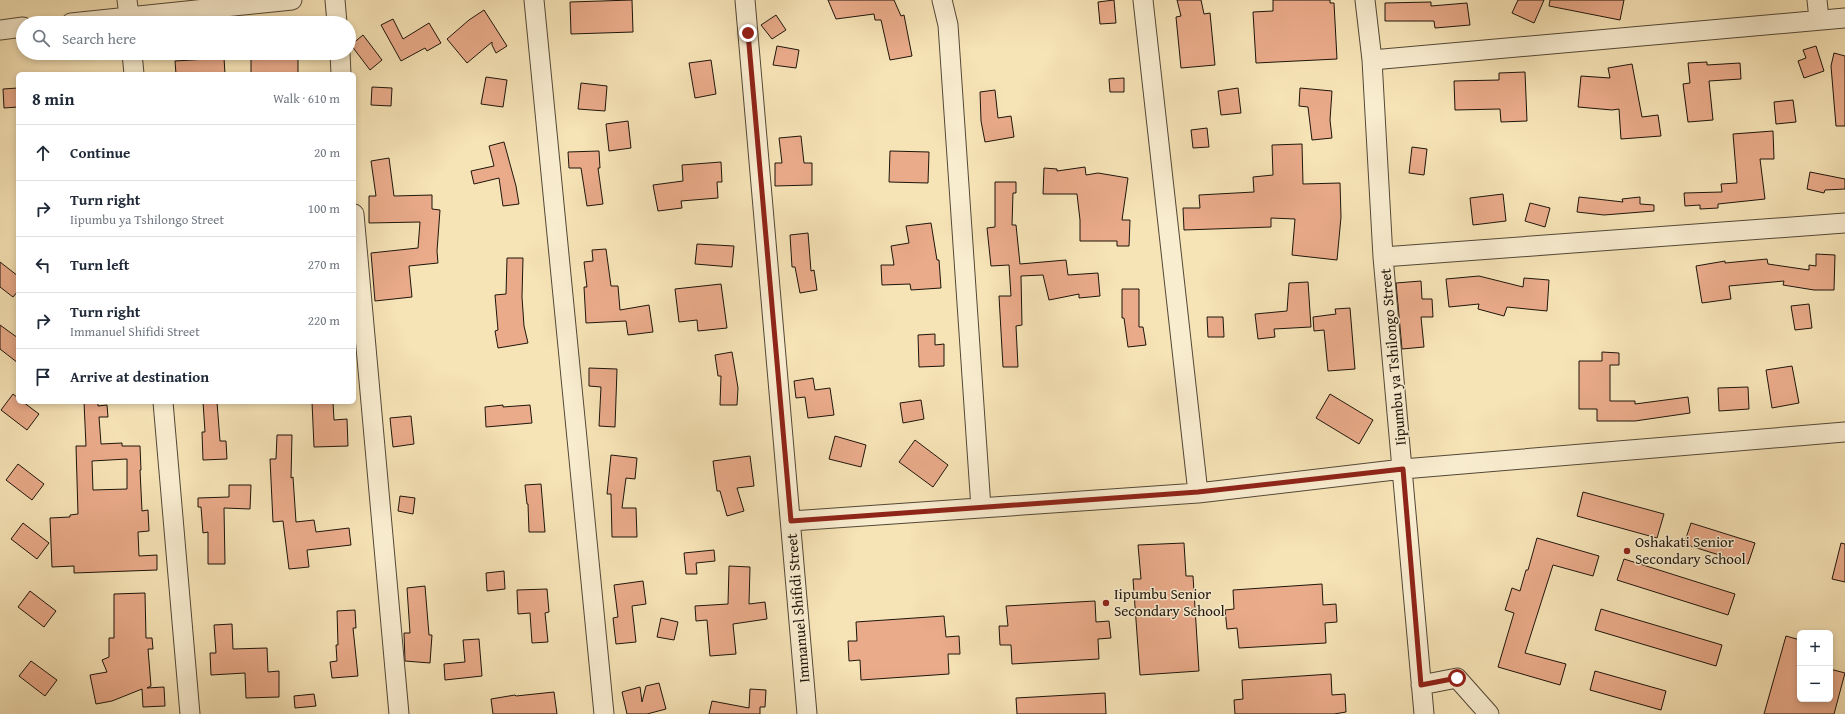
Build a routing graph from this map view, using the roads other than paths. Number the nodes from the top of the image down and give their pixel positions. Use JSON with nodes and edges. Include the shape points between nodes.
{"nodes":[{"id":1,"x":292,"y":0,"type":"edge"},
{"id":2,"x":335,"y":0,"type":"edge"},
{"id":3,"x":534,"y":0,"type":"edge"},
{"id":4,"x":745,"y":0,"type":"edge"},
{"id":5,"x":942,"y":0,"type":"edge"},
{"id":6,"x":1143,"y":0,"type":"edge"},
{"id":7,"x":1365,"y":0,"type":"edge"},
{"id":8,"x":1817,"y":0,"type":"edge"},
{"id":9,"x":129,"y":13,"type":"edge"},
{"id":10,"x":112,"y":16,"type":"edge"},
{"id":11,"x":336,"y":16,"type":"edge"},
{"id":12,"x":1845,"y":18,"type":"edge"},
{"id":13,"x":1819,"y":20,"type":"junction"},
{"id":14,"x":16,"y":28,"type":"edge"},
{"id":15,"x":0,"y":30,"type":"edge"},
{"id":16,"x":133,"y":60,"type":"edge"},
{"id":17,"x":341,"y":60,"type":"edge"},
{"id":18,"x":1372,"y":60,"type":"junction"},
{"id":19,"x":134,"y":72,"type":"edge"},
{"id":20,"x":342,"y":72,"type":"edge"},
{"id":21,"x":1845,"y":223,"type":"edge"},
{"id":22,"x":356,"y":236,"type":"edge"},
{"id":23,"x":1383,"y":257,"type":"junction"},
{"id":24,"x":163,"y":404,"type":"edge"},
{"id":25,"x":1845,"y":432,"type":"edge"},
{"id":26,"x":1403,"y":469,"type":"junction"},
{"id":27,"x":1198,"y":492,"type":"junction"},
{"id":28,"x":981,"y":508,"type":"junction"},
{"id":29,"x":791,"y":521,"type":"junction"},
{"id":30,"x":1421,"y":685,"type":"junction"},
{"id":31,"x":190,"y":714,"type":"edge"},
{"id":32,"x":399,"y":714,"type":"edge"},
{"id":33,"x":604,"y":714,"type":"edge"},
{"id":34,"x":807,"y":714,"type":"edge"},
{"id":35,"x":1424,"y":714,"type":"edge"},
{"id":36,"x":1489,"y":714,"type":"edge"}],
"edges":[{"from":1,"to":9,"type":"street"},
{"from":2,"to":11,"type":"street"},
{"from":3,"to":33,"type":"street"},
{"from":4,"to":29,"type":"street","name":"Immanuel Shifidi Street"},
{"from":5,"to":28,"type":"street","via":[[948,25]]},
{"from":6,"to":27,"type":"street"},
{"from":7,"to":18,"type":"street","name":"Iipumbu ya Tshilongo Street"},
{"from":8,"to":13,"type":"street"},
{"from":9,"to":10,"type":"street"},
{"from":12,"to":13,"type":"street"},
{"from":13,"to":18,"type":"street"},
{"from":14,"to":15,"type":"street"},
{"from":16,"to":19,"type":"street"},
{"from":17,"to":20,"type":"street"},
{"from":18,"to":23,"type":"street","name":"Iipumbu ya Tshilongo Street"},
{"from":21,"to":23,"type":"street"},
{"from":22,"to":32,"type":"street"},
{"from":23,"to":26,"type":"street","name":"Iipumbu ya Tshilongo Street"},
{"from":24,"to":31,"type":"street"},
{"from":25,"to":26,"type":"street"},
{"from":26,"to":27,"type":"street"},
{"from":26,"to":30,"type":"street","name":"Iipumbu ya Tshilongo Street"},
{"from":27,"to":28,"type":"street"},
{"from":28,"to":29,"type":"street"},
{"from":29,"to":34,"type":"street","name":"Immanuel Shifidi Street"},
{"from":30,"to":35,"type":"street","name":"Iipumbu ya Tshilongo Street"},
{"from":30,"to":36,"type":"street","via":[[1457,678]]}]}
